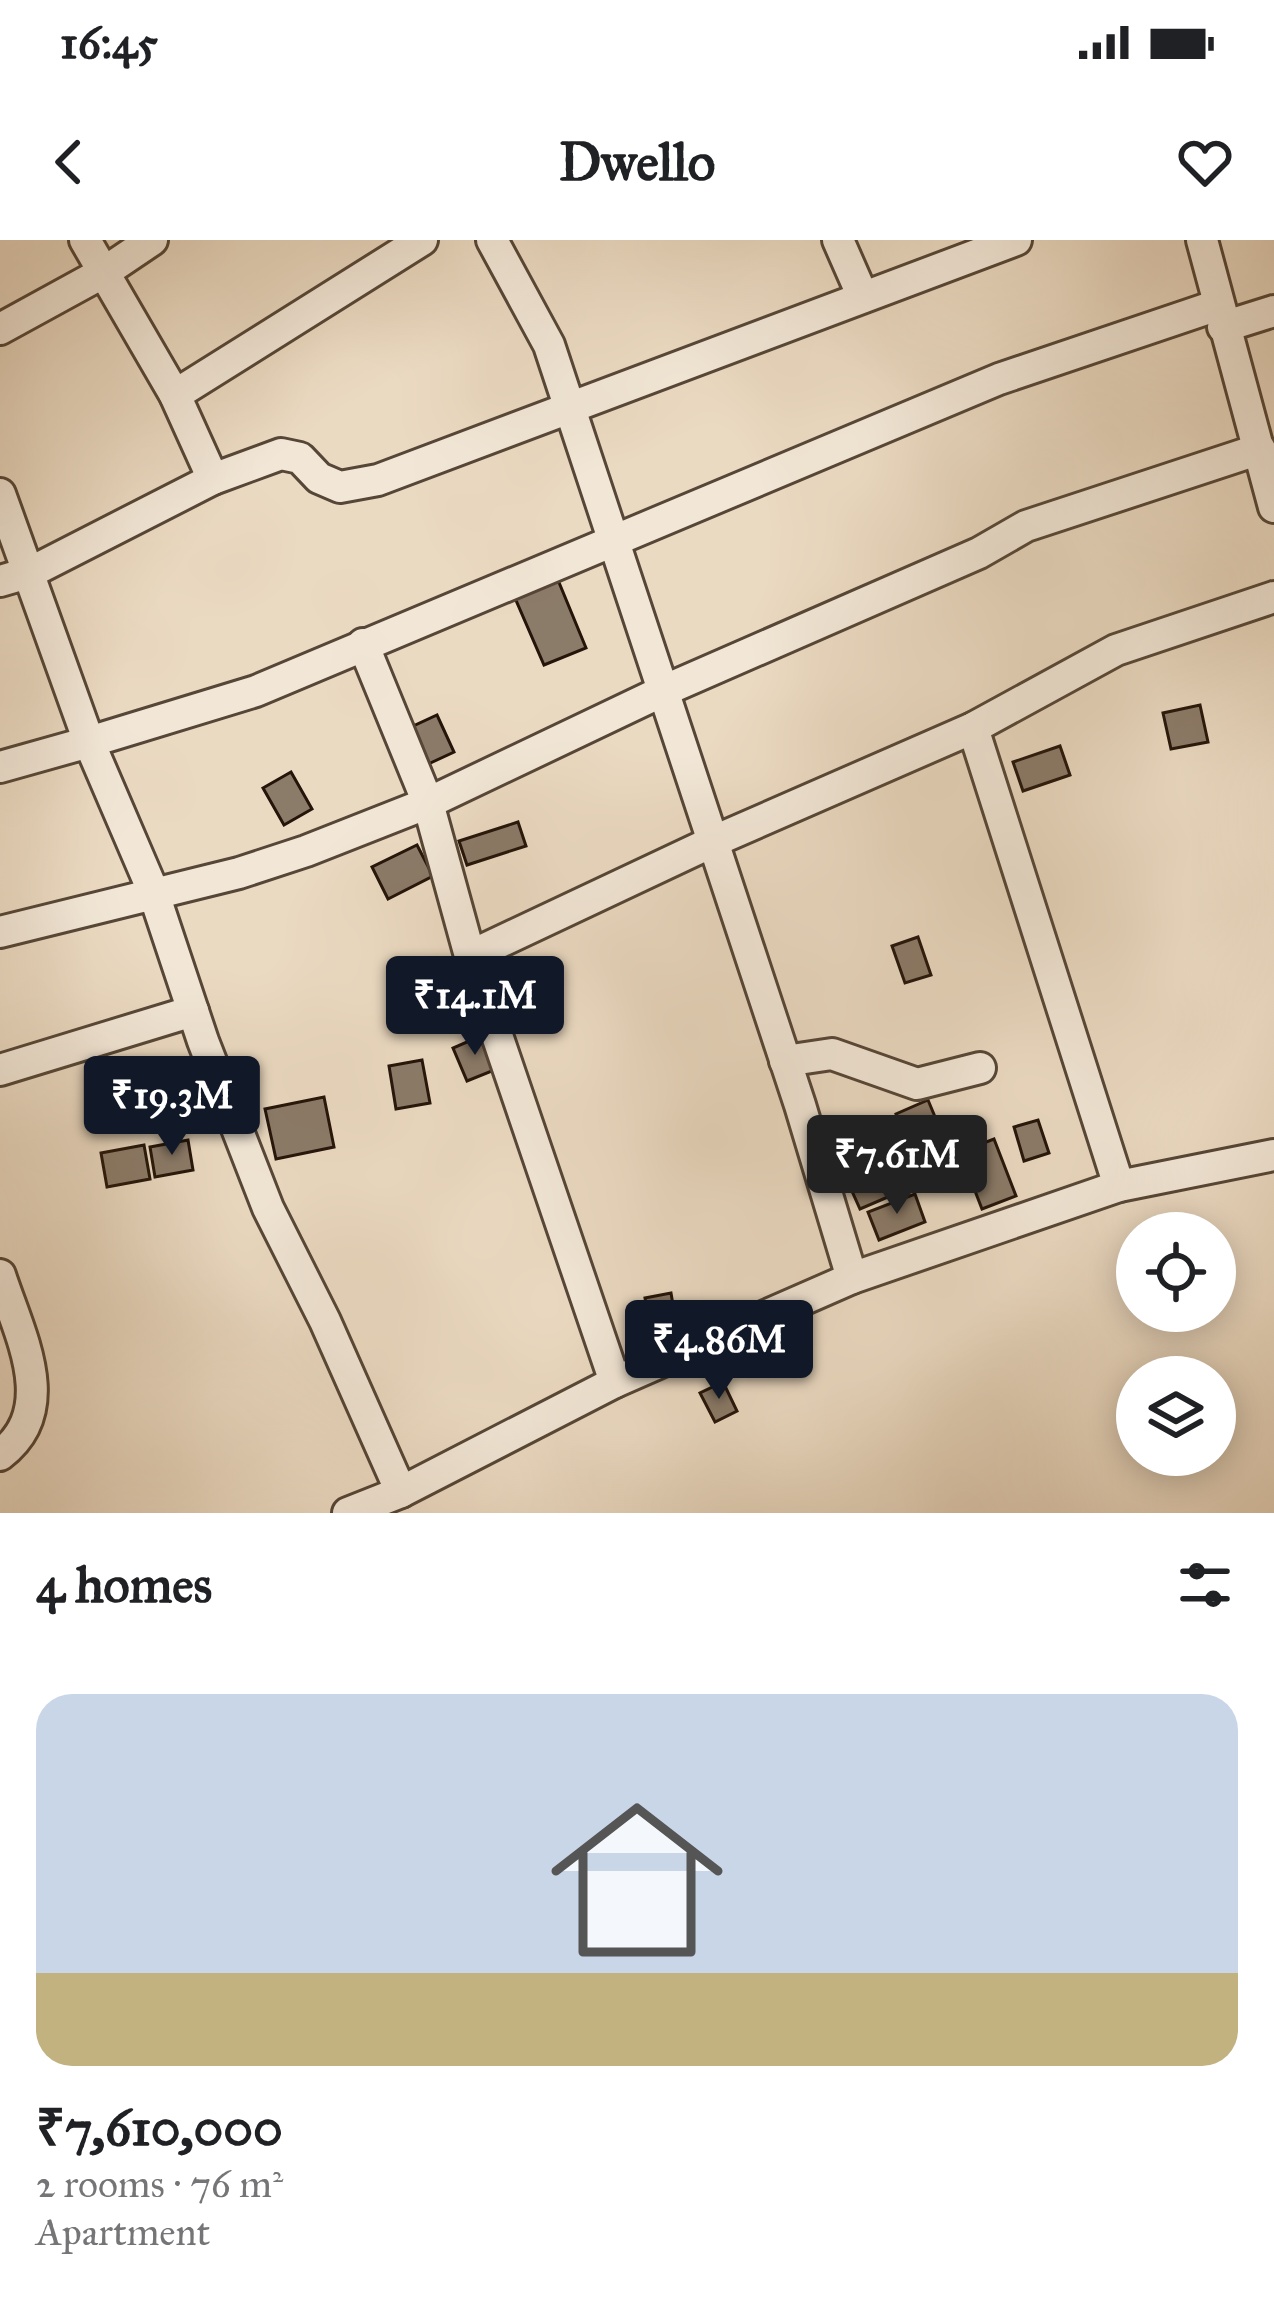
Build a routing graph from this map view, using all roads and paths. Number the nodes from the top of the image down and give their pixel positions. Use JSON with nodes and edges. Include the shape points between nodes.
{"nodes":[{"id":1,"x":86,"y":240,"type":"edge"},
{"id":2,"x":152,"y":240,"type":"edge"},
{"id":3,"x":422,"y":240,"type":"edge"},
{"id":4,"x":492,"y":240,"type":"edge"},
{"id":5,"x":838,"y":240,"type":"edge"},
{"id":6,"x":1016,"y":240,"type":"edge"},
{"id":7,"x":1202,"y":240,"type":"edge"},
{"id":8,"x":106,"y":271,"type":"junction"},
{"id":9,"x":863,"y":297,"type":"junction"},
{"id":10,"x":1274,"y":311,"type":"edge"},
{"id":11,"x":1221,"y":316,"type":"junction"},
{"id":12,"x":0,"y":329,"type":"edge"},
{"id":13,"x":175,"y":394,"type":"junction"},
{"id":14,"x":570,"y":407,"type":"junction"},
{"id":15,"x":1260,"y":449,"type":"junction"},
{"id":16,"x":213,"y":479,"type":"junction"},
{"id":17,"x":0,"y":494,"type":"edge"},
{"id":18,"x":1274,"y":507,"type":"edge"},
{"id":19,"x":614,"y":541,"type":"junction"},
{"id":20,"x":31,"y":572,"type":"junction"},
{"id":21,"x":0,"y":581,"type":"edge"},
{"id":22,"x":1274,"y":597,"type":"edge"},
{"id":23,"x":363,"y":644,"type":"junction"},
{"id":24,"x":663,"y":691,"type":"junction"},
{"id":25,"x":973,"y":728,"type":"junction"},
{"id":26,"x":89,"y":742,"type":"junction"},
{"id":27,"x":0,"y":767,"type":"edge"},
{"id":28,"x":428,"y":803,"type":"junction"},
{"id":29,"x":712,"y":842,"type":"junction"},
{"id":30,"x":154,"y":892,"type":"junction"},
{"id":31,"x":0,"y":932,"type":"edge"},
{"id":32,"x":470,"y":956,"type":"junction"},
{"id":33,"x":193,"y":1011,"type":"junction"},
{"id":34,"x":785,"y":1061,"type":"junction"},
{"id":35,"x":980,"y":1069,"type":"dead end"},
{"id":36,"x":0,"y":1070,"type":"edge"},
{"id":37,"x":1274,"y":1155,"type":"edge"},
{"id":38,"x":1119,"y":1186,"type":"junction"},
{"id":39,"x":0,"y":1275,"type":"edge"},
{"id":40,"x":852,"y":1278,"type":"junction"},
{"id":41,"x":615,"y":1382,"type":"junction"},
{"id":42,"x":0,"y":1455,"type":"edge"},
{"id":43,"x":401,"y":1492,"type":"junction"},
{"id":44,"x":348,"y":1513,"type":"edge"}],
"edges":[{"from":1,"to":8,"type":"street"},
{"from":2,"to":8,"type":"street"},
{"from":3,"to":13,"type":"street"},
{"from":4,"to":14,"type":"street","via":[[549,345]]},
{"from":5,"to":9,"type":"street"},
{"from":6,"to":9,"type":"street"},
{"from":7,"to":11,"type":"street"},
{"from":8,"to":12,"type":"street"},
{"from":8,"to":13,"type":"street"},
{"from":9,"to":14,"type":"street"},
{"from":10,"to":11,"type":"street"},
{"from":11,"to":15,"type":"street"},
{"from":11,"to":19,"type":"street","via":[[999,379]]},
{"from":13,"to":16,"type":"street"},
{"from":14,"to":16,"type":"street","via":[[378,480],[340,487],[281,454]]},
{"from":14,"to":19,"type":"street"},
{"from":15,"to":18,"type":"street"},
{"from":15,"to":24,"type":"street","via":[[1026,526]]},
{"from":16,"to":20,"type":"street"},
{"from":17,"to":20,"type":"street"},
{"from":19,"to":23,"type":"street"},
{"from":19,"to":24,"type":"street"},
{"from":20,"to":21,"type":"street"},
{"from":20,"to":26,"type":"street"},
{"from":22,"to":25,"type":"street","via":[[1116,650]]},
{"from":23,"to":26,"type":"street","via":[[256,691]]},
{"from":23,"to":28,"type":"street"},
{"from":24,"to":28,"type":"street"},
{"from":24,"to":29,"type":"street"},
{"from":25,"to":29,"type":"street"},
{"from":25,"to":38,"type":"street"},
{"from":26,"to":27,"type":"street"},
{"from":26,"to":30,"type":"street"},
{"from":28,"to":30,"type":"street","via":[[239,873]]},
{"from":28,"to":32,"type":"street"},
{"from":29,"to":32,"type":"street"},
{"from":29,"to":34,"type":"street"},
{"from":30,"to":31,"type":"street"},
{"from":30,"to":33,"type":"street"},
{"from":32,"to":41,"type":"street"},
{"from":33,"to":36,"type":"street"},
{"from":33,"to":43,"type":"street","via":[[268,1208]]},
{"from":34,"to":35,"type":"street","via":[[832,1054],[917,1084]]},
{"from":34,"to":40,"type":"street"},
{"from":37,"to":38,"type":"street"},
{"from":38,"to":40,"type":"street"},
{"from":39,"to":42,"type":"street","via":[[35,1391],[28,1425]]},
{"from":40,"to":41,"type":"street"},
{"from":41,"to":43,"type":"street"},
{"from":43,"to":44,"type":"street"}]}
